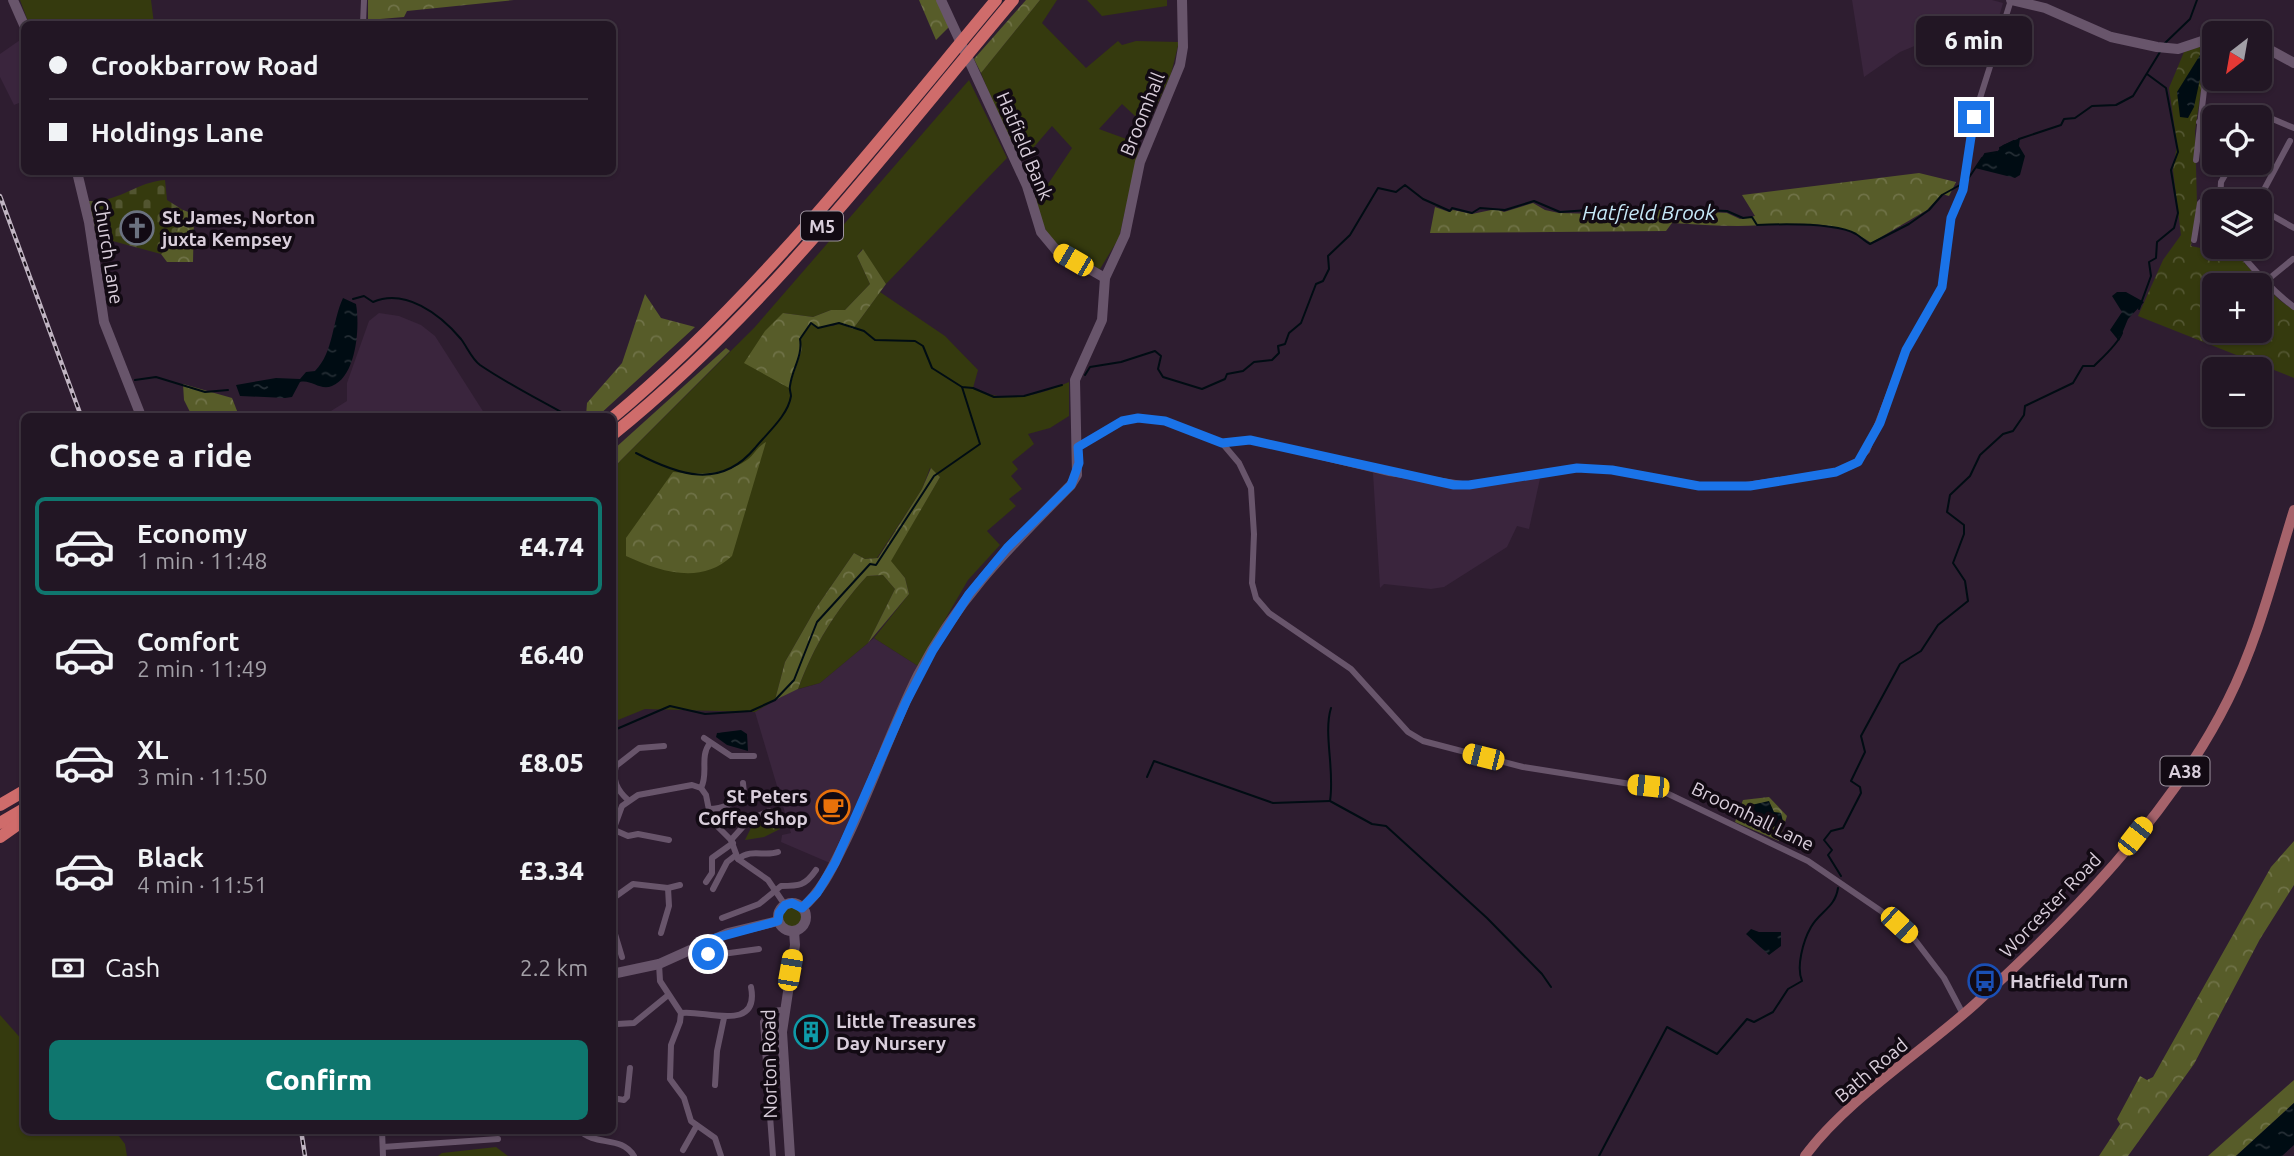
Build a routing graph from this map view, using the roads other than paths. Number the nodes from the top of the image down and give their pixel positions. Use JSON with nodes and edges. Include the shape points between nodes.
{"nodes":[{"id":1,"x":13,"y":0,"type":"edge"},
{"id":2,"x":364,"y":0,"type":"edge"},
{"id":3,"x":941,"y":0,"type":"edge"},
{"id":4,"x":996,"y":0,"type":"edge"},
{"id":5,"x":1013,"y":0,"type":"edge"},
{"id":6,"x":1182,"y":0,"type":"edge"},
{"id":7,"x":2011,"y":0,"type":"edge"},
{"id":8,"x":22,"y":21,"type":"edge"},
{"id":9,"x":363,"y":21,"type":"edge"},
{"id":10,"x":2202,"y":41,"type":"edge"},
{"id":11,"x":2272,"y":51,"type":"edge"},
{"id":12,"x":2294,"y":64,"type":"edge"},
{"id":13,"x":2203,"y":91,"type":"edge"},
{"id":14,"x":2272,"y":119,"type":"edge"},
{"id":15,"x":2199,"y":122,"type":"junction"},
{"id":16,"x":2202,"y":122,"type":"edge"},
{"id":17,"x":2294,"y":128,"type":"edge"},
{"id":18,"x":2290,"y":142,"type":"dead end"},
{"id":19,"x":2276,"y":145,"type":"dead end"},
{"id":20,"x":2286,"y":149,"type":"junction"},
{"id":21,"x":2196,"y":160,"type":"dead end"},
{"id":22,"x":79,"y":175,"type":"edge"},
{"id":23,"x":2264,"y":189,"type":"edge"},
{"id":24,"x":2202,"y":202,"type":"edge"},
{"id":25,"x":2272,"y":215,"type":"edge"},
{"id":26,"x":2294,"y":228,"type":"edge"},
{"id":27,"x":2194,"y":240,"type":"dead end"},
{"id":28,"x":2245,"y":259,"type":"edge"},
{"id":29,"x":2293,"y":259,"type":"edge"},
{"id":30,"x":2257,"y":273,"type":"edge"},
{"id":31,"x":2272,"y":276,"type":"edge"},
{"id":32,"x":1105,"y":278,"type":"junction"},
{"id":33,"x":2272,"y":288,"type":"edge"},
{"id":34,"x":2294,"y":307,"type":"edge"},
{"id":35,"x":140,"y":413,"type":"edge"},
{"id":36,"x":616,"y":414,"type":"edge"},
{"id":37,"x":616,"y":432,"type":"edge"},
{"id":38,"x":1222,"y":443,"type":"junction"},
{"id":39,"x":1078,"y":447,"type":"junction"},
{"id":40,"x":2294,"y":510,"type":"edge"},
{"id":41,"x":653,"y":746,"type":"junction"},
{"id":42,"x":663,"y":746,"type":"dead end"},
{"id":43,"x":653,"y":755,"type":"dead end"},
{"id":44,"x":754,"y":756,"type":"dead end"},
{"id":45,"x":616,"y":770,"type":"edge"},
{"id":46,"x":743,"y":783,"type":"dead end"},
{"id":47,"x":616,"y":784,"type":"edge"},
{"id":48,"x":21,"y":785,"type":"edge"},
{"id":49,"x":701,"y":788,"type":"junction"},
{"id":50,"x":21,"y":793,"type":"edge"},
{"id":51,"x":0,"y":796,"type":"edge"},
{"id":52,"x":724,"y":796,"type":"dead end"},
{"id":53,"x":628,"y":800,"type":"junction"},
{"id":54,"x":729,"y":804,"type":"junction"},
{"id":55,"x":0,"y":805,"type":"edge"},
{"id":56,"x":709,"y":809,"type":"junction"},
{"id":57,"x":21,"y":810,"type":"edge"},
{"id":58,"x":769,"y":811,"type":"dead end"},
{"id":59,"x":616,"y":821,"type":"edge"},
{"id":60,"x":21,"y":822,"type":"edge"},
{"id":61,"x":0,"y":823,"type":"edge"},
{"id":62,"x":616,"y":830,"type":"edge"},
{"id":63,"x":0,"y":837,"type":"edge"},
{"id":64,"x":669,"y":840,"type":"dead end"},
{"id":65,"x":732,"y":841,"type":"junction"},
{"id":66,"x":778,"y":852,"type":"dead end"},
{"id":67,"x":737,"y":857,"type":"junction"},
{"id":68,"x":816,"y":870,"type":"dead end"},
{"id":69,"x":706,"y":882,"type":"dead end"},
{"id":70,"x":680,"y":886,"type":"dead end"},
{"id":71,"x":668,"y":888,"type":"junction"},
{"id":72,"x":713,"y":889,"type":"dead end"},
{"id":73,"x":775,"y":889,"type":"junction"},
{"id":74,"x":616,"y":892,"type":"edge"},
{"id":75,"x":785,"y":905,"type":"junction"},
{"id":76,"x":802,"y":908,"type":"junction"},
{"id":77,"x":722,"y":918,"type":"dead end"},
{"id":78,"x":778,"y":921,"type":"junction"},
{"id":79,"x":665,"y":929,"type":"dead end"},
{"id":80,"x":794,"y":931,"type":"junction"},
{"id":81,"x":616,"y":933,"type":"edge"},
{"id":82,"x":704,"y":944,"type":"junction"},
{"id":83,"x":759,"y":949,"type":"dead end"},
{"id":84,"x":622,"y":957,"type":"dead end"},
{"id":85,"x":659,"y":964,"type":"junction"},
{"id":86,"x":616,"y":973,"type":"edge"},
{"id":87,"x":751,"y":988,"type":"dead end"},
{"id":88,"x":667,"y":996,"type":"junction"},
{"id":89,"x":783,"y":1010,"type":"junction"},
{"id":90,"x":681,"y":1013,"type":"junction"},
{"id":91,"x":1963,"y":1014,"type":"junction"},
{"id":92,"x":724,"y":1018,"type":"junction"},
{"id":93,"x":617,"y":1024,"type":"dead end"},
{"id":94,"x":630,"y":1068,"type":"dead end"},
{"id":95,"x":715,"y":1085,"type":"dead end"},
{"id":96,"x":616,"y":1099,"type":"edge"},
{"id":97,"x":696,"y":1127,"type":"junction"},
{"id":98,"x":382,"y":1134,"type":"edge"},
{"id":99,"x":585,"y":1134,"type":"edge"},
{"id":100,"x":498,"y":1139,"type":"dead end"},
{"id":101,"x":676,"y":1140,"type":"dead end"},
{"id":102,"x":636,"y":1141,"type":"dead end"},
{"id":103,"x":383,"y":1147,"type":"junction"},
{"id":104,"x":629,"y":1148,"type":"junction"},
{"id":105,"x":383,"y":1156,"type":"edge"},
{"id":106,"x":635,"y":1156,"type":"edge"},
{"id":107,"x":722,"y":1156,"type":"edge"},
{"id":108,"x":773,"y":1156,"type":"edge"},
{"id":109,"x":790,"y":1156,"type":"edge"},
{"id":110,"x":1805,"y":1156,"type":"edge"}],
"edges":[{"from":1,"to":8,"type":"street"},
{"from":2,"to":9,"type":"street"},
{"from":3,"to":32,"type":"street","name":"Hatfield Bank","via":[[1027,186],[1046,240]]},
{"from":4,"to":36,"type":"highway","number":"M5","via":[[733,307]]},
{"from":5,"to":37,"type":"highway","number":"M5","via":[[741,316]]},
{"from":6,"to":32,"type":"street","name":"Broomhall","via":[[1180,65],[1143,153],[1125,235]]},
{"from":7,"to":10,"type":"street","via":[[2045,8],[2111,37],[2157,47],[2178,49]]},
{"from":7,"to":38,"type":"street","via":[[1974,117],[1963,190],[1951,218],[1938,297],[1906,350],[1867,450],[1852,466],[1750,486],[1699,486],[1577,468],[1469,485],[1389,473],[1250,440]]},
{"from":11,"to":12,"type":"street"},
{"from":13,"to":15,"type":"street"},
{"from":14,"to":17,"type":"street"},
{"from":15,"to":16,"type":"street"},
{"from":15,"to":21,"type":"street"},
{"from":18,"to":20,"type":"street"},
{"from":19,"to":20,"type":"street"},
{"from":20,"to":23,"type":"street"},
{"from":22,"to":35,"type":"street","name":"Church Lane","via":[[104,322]]},
{"from":24,"to":27,"type":"street"},
{"from":25,"to":26,"type":"street"},
{"from":28,"to":30,"type":"street"},
{"from":29,"to":31,"type":"street"},
{"from":32,"to":39,"type":"street","via":[[1102,320],[1075,380]]},
{"from":33,"to":34,"type":"street"},
{"from":38,"to":39,"type":"street","name":"Broomhall Lane","via":[[1165,421],[1138,418],[1114,425]]},
{"from":38,"to":91,"type":"street","name":"Broomhall Lane","via":[[1244,470],[1251,488],[1256,598],[1269,613],[1351,669],[1408,732],[1423,741],[1523,767],[1656,788],[1808,860],[1915,940],[1944,978]]},
{"from":39,"to":76,"type":"street","via":[[1079,463],[1071,485],[969,594],[923,667],[835,863]]},
{"from":40,"to":91,"type":"main road","name":"Worcester Road","number":"A38","via":[[2244,664],[2214,727],[2085,898]]},
{"from":41,"to":42,"type":"street"},
{"from":41,"to":43,"type":"street"},
{"from":41,"to":45,"type":"street","via":[[633,752]]},
{"from":44,"to":49,"type":"street","via":[[731,756],[707,741]]},
{"from":46,"to":54,"type":"street","via":[[743,795]]},
{"from":47,"to":53,"type":"street"},
{"from":48,"to":51,"type":"highway"},
{"from":49,"to":53,"type":"street","via":[[692,785]]},
{"from":49,"to":56,"type":"street"},
{"from":50,"to":55,"type":"highway"},
{"from":52,"to":54,"type":"street"},
{"from":53,"to":59,"type":"street"},
{"from":54,"to":56,"type":"street"},
{"from":56,"to":65,"type":"street","via":[[711,820]]},
{"from":57,"to":61,"type":"highway"},
{"from":58,"to":65,"type":"street","via":[[749,820]]},
{"from":60,"to":63,"type":"highway"},
{"from":62,"to":64,"type":"street"},
{"from":65,"to":67,"type":"street"},
{"from":65,"to":69,"type":"street","via":[[712,858],[712,873]]},
{"from":66,"to":67,"type":"street"},
{"from":67,"to":72,"type":"street","via":[[727,862]]},
{"from":67,"to":73,"type":"street"},
{"from":68,"to":73,"type":"street","via":[[805,884]]},
{"from":70,"to":71,"type":"street"},
{"from":71,"to":74,"type":"street","via":[[633,884]]},
{"from":71,"to":79,"type":"street"},
{"from":73,"to":75,"type":"street"},
{"from":73,"to":77,"type":"street","via":[[759,904]]},
{"from":75,"to":76,"type":"street"},
{"from":75,"to":78,"type":"street"},
{"from":76,"to":80,"type":"street","via":[[804,923]]},
{"from":78,"to":80,"type":"street"},
{"from":78,"to":82,"type":"street","via":[[735,930]]},
{"from":80,"to":89,"type":"street","name":"Norton Road"},
{"from":81,"to":84,"type":"street"},
{"from":82,"to":83,"type":"street","via":[[708,954],[715,955]]},
{"from":82,"to":85,"type":"street"},
{"from":85,"to":86,"type":"street"},
{"from":85,"to":88,"type":"street"},
{"from":87,"to":92,"type":"street","via":[[750,1005],[743,1013]]},
{"from":88,"to":90,"type":"street"},
{"from":88,"to":93,"type":"street","via":[[627,1029]]},
{"from":89,"to":108,"type":"street","via":[[768,1011],[763,1022]]},
{"from":89,"to":109,"type":"street","name":"Norton Road"},
{"from":90,"to":92,"type":"street"},
{"from":90,"to":97,"type":"street","via":[[668,1070]]},
{"from":91,"to":110,"type":"main road","name":"Bath Road","number":"A38","via":[[1827,1130]]},
{"from":92,"to":95,"type":"street"},
{"from":94,"to":96,"type":"street","via":[[627,1097]]},
{"from":97,"to":101,"type":"street","via":[[684,1147]]},
{"from":97,"to":107,"type":"street","via":[[715,1138]]},
{"from":98,"to":103,"type":"street"},
{"from":99,"to":104,"type":"street"},
{"from":100,"to":103,"type":"street"},
{"from":102,"to":104,"type":"street"},
{"from":103,"to":105,"type":"street"},
{"from":104,"to":106,"type":"street"}]}
